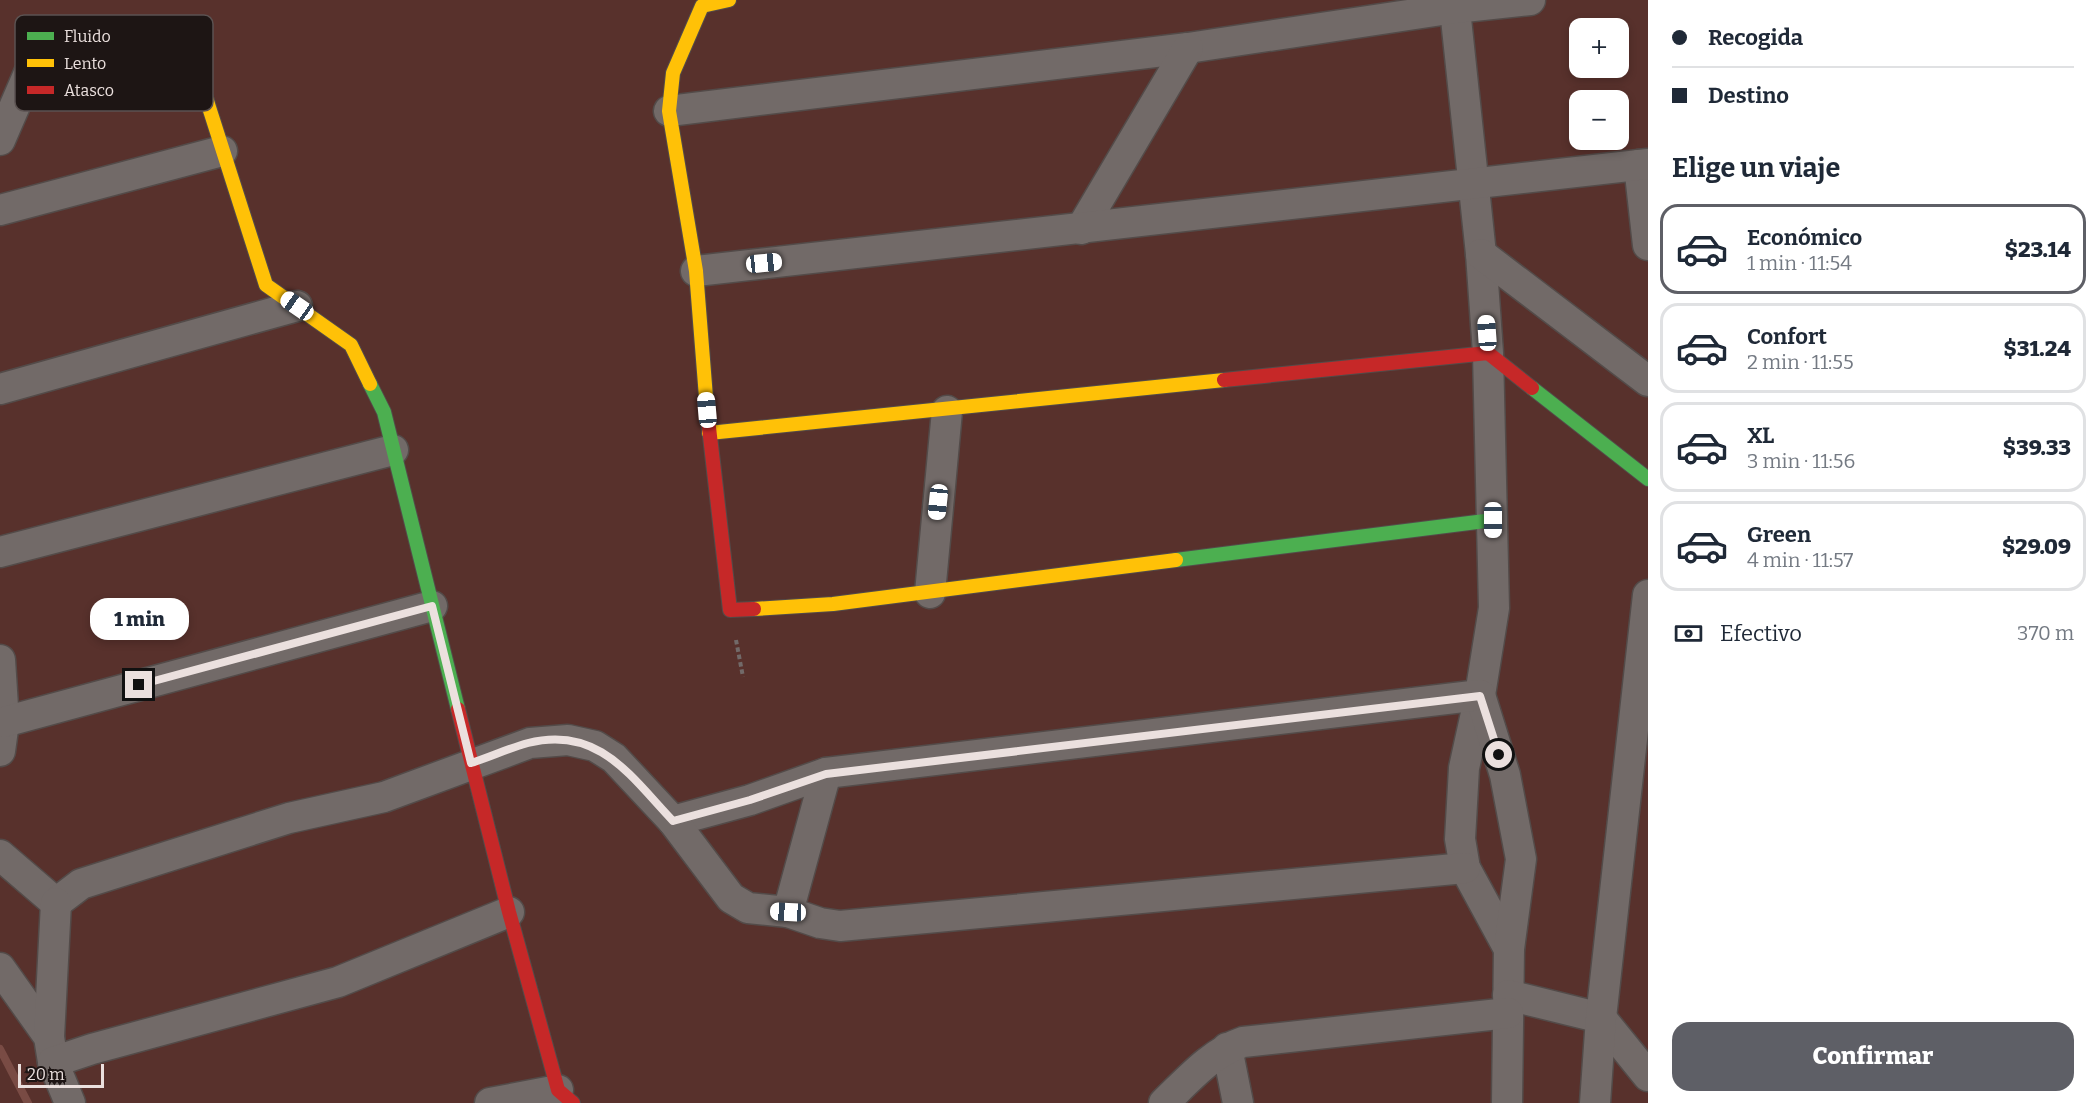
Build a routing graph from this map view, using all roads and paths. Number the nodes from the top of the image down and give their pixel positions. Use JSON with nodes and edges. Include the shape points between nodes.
{"nodes":[{"id":1,"x":1530,"y":0,"type":"edge"},
{"id":2,"x":710,"y":2,"type":"edge"},
{"id":3,"x":1454,"y":4,"type":"edge"},
{"id":4,"x":1188,"y":48,"type":"junction"},
{"id":5,"x":15,"y":104,"type":"edge"},
{"id":6,"x":210,"y":111,"type":"edge"},
{"id":7,"x":669,"y":111,"type":"junction"},
{"id":8,"x":0,"y":140,"type":"edge"},
{"id":9,"x":222,"y":151,"type":"junction"},
{"id":10,"x":1643,"y":165,"type":"edge"},
{"id":11,"x":1472,"y":184,"type":"junction"},
{"id":12,"x":0,"y":210,"type":"edge"},
{"id":13,"x":1081,"y":229,"type":"junction"},
{"id":14,"x":1648,"y":245,"type":"edge"},
{"id":15,"x":1481,"y":254,"type":"junction"},
{"id":16,"x":696,"y":271,"type":"junction"},
{"id":17,"x":297,"y":306,"type":"junction"},
{"id":18,"x":1488,"y":353,"type":"junction"},
{"id":19,"x":1648,"y":381,"type":"edge"},
{"id":20,"x":0,"y":389,"type":"edge"},
{"id":21,"x":947,"y":411,"type":"junction"},
{"id":22,"x":709,"y":433,"type":"junction"},
{"id":23,"x":393,"y":450,"type":"junction"},
{"id":24,"x":1648,"y":479,"type":"edge"},
{"id":25,"x":1493,"y":520,"type":"junction"},
{"id":26,"x":0,"y":552,"type":"edge"},
{"id":27,"x":930,"y":593,"type":"junction"},
{"id":28,"x":1648,"y":595,"type":"edge"},
{"id":29,"x":432,"y":606,"type":"junction"},
{"id":30,"x":730,"y":610,"type":"junction"},
{"id":31,"x":0,"y":660,"type":"edge"},
{"id":32,"x":742,"y":677,"type":"dead end"},
{"id":33,"x":1480,"y":696,"type":"junction"},
{"id":34,"x":4,"y":722,"type":"junction"},
{"id":35,"x":0,"y":751,"type":"edge"},
{"id":36,"x":471,"y":763,"type":"junction"},
{"id":37,"x":826,"y":774,"type":"junction"},
{"id":38,"x":673,"y":821,"type":"junction"},
{"id":39,"x":0,"y":855,"type":"edge"},
{"id":40,"x":1465,"y":868,"type":"junction"},
{"id":41,"x":56,"y":903,"type":"junction"},
{"id":42,"x":509,"y":912,"type":"junction"},
{"id":43,"x":788,"y":912,"type":"junction"},
{"id":44,"x":1509,"y":949,"type":"junction"},
{"id":45,"x":0,"y":968,"type":"edge"},
{"id":46,"x":1508,"y":1004,"type":"junction"},
{"id":47,"x":1601,"y":1018,"type":"junction"},
{"id":48,"x":1227,"y":1048,"type":"junction"},
{"id":49,"x":51,"y":1050,"type":"junction"},
{"id":50,"x":1648,"y":1076,"type":"edge"},
{"id":51,"x":565,"y":1096,"type":"edge"},
{"id":52,"x":70,"y":1103,"type":"edge"},
{"id":53,"x":490,"y":1103,"type":"edge"},
{"id":54,"x":1164,"y":1103,"type":"edge"},
{"id":55,"x":1238,"y":1103,"type":"edge"},
{"id":56,"x":1507,"y":1103,"type":"edge"},
{"id":57,"x":1595,"y":1103,"type":"edge"}],
"edges":[{"from":1,"to":3,"type":"street"},
{"from":2,"to":7,"type":"street","via":[[673,73]]},
{"from":3,"to":4,"type":"street"},
{"from":3,"to":11,"type":"street"},
{"from":4,"to":7,"type":"street"},
{"from":4,"to":13,"type":"street"},
{"from":5,"to":8,"type":"street"},
{"from":6,"to":9,"type":"street"},
{"from":7,"to":16,"type":"street"},
{"from":9,"to":12,"type":"street"},
{"from":9,"to":17,"type":"street","via":[[266,285]]},
{"from":10,"to":11,"type":"street"},
{"from":10,"to":14,"type":"street"},
{"from":11,"to":13,"type":"street"},
{"from":11,"to":15,"type":"street"},
{"from":13,"to":16,"type":"street"},
{"from":15,"to":18,"type":"street"},
{"from":15,"to":19,"type":"street"},
{"from":16,"to":22,"type":"street"},
{"from":17,"to":20,"type":"street"},
{"from":17,"to":23,"type":"street","via":[[351,345],[384,412]]},
{"from":18,"to":21,"type":"street"},
{"from":18,"to":24,"type":"street"},
{"from":18,"to":25,"type":"street"},
{"from":21,"to":22,"type":"street"},
{"from":21,"to":27,"type":"street"},
{"from":22,"to":30,"type":"street"},
{"from":23,"to":26,"type":"street"},
{"from":23,"to":29,"type":"street"},
{"from":25,"to":27,"type":"street"},
{"from":25,"to":33,"type":"street","via":[[1494,608]]},
{"from":27,"to":30,"type":"street"},
{"from":28,"to":47,"type":"street"},
{"from":29,"to":34,"type":"street"},
{"from":29,"to":36,"type":"street"},
{"from":30,"to":32,"type":"path"},
{"from":31,"to":34,"type":"street"},
{"from":33,"to":37,"type":"street"},
{"from":33,"to":40,"type":"street","via":[[1460,807]]},
{"from":33,"to":44,"type":"street","via":[[1505,775],[1521,859]]},
{"from":34,"to":35,"type":"street"},
{"from":36,"to":38,"type":"street","via":[[530,743],[568,740],[595,746],[614,758]]},
{"from":36,"to":41,"type":"street","via":[[384,797],[289,818],[81,885]]},
{"from":36,"to":42,"type":"street"},
{"from":37,"to":38,"type":"street"},
{"from":37,"to":43,"type":"street"},
{"from":38,"to":43,"type":"street","via":[[731,898],[748,908]]},
{"from":39,"to":41,"type":"street"},
{"from":40,"to":43,"type":"street","via":[[840,926]]},
{"from":40,"to":44,"type":"street"},
{"from":41,"to":49,"type":"street"},
{"from":42,"to":49,"type":"street","via":[[338,982],[92,1049]]},
{"from":42,"to":51,"type":"street"},
{"from":44,"to":46,"type":"street"},
{"from":45,"to":49,"type":"street"},
{"from":46,"to":47,"type":"street"},
{"from":46,"to":48,"type":"street","via":[[1243,1042]]},
{"from":46,"to":56,"type":"street"},
{"from":47,"to":50,"type":"street"},
{"from":47,"to":57,"type":"street"},
{"from":48,"to":54,"type":"street"},
{"from":48,"to":55,"type":"street"},
{"from":49,"to":52,"type":"street"},
{"from":51,"to":53,"type":"street"}]}
